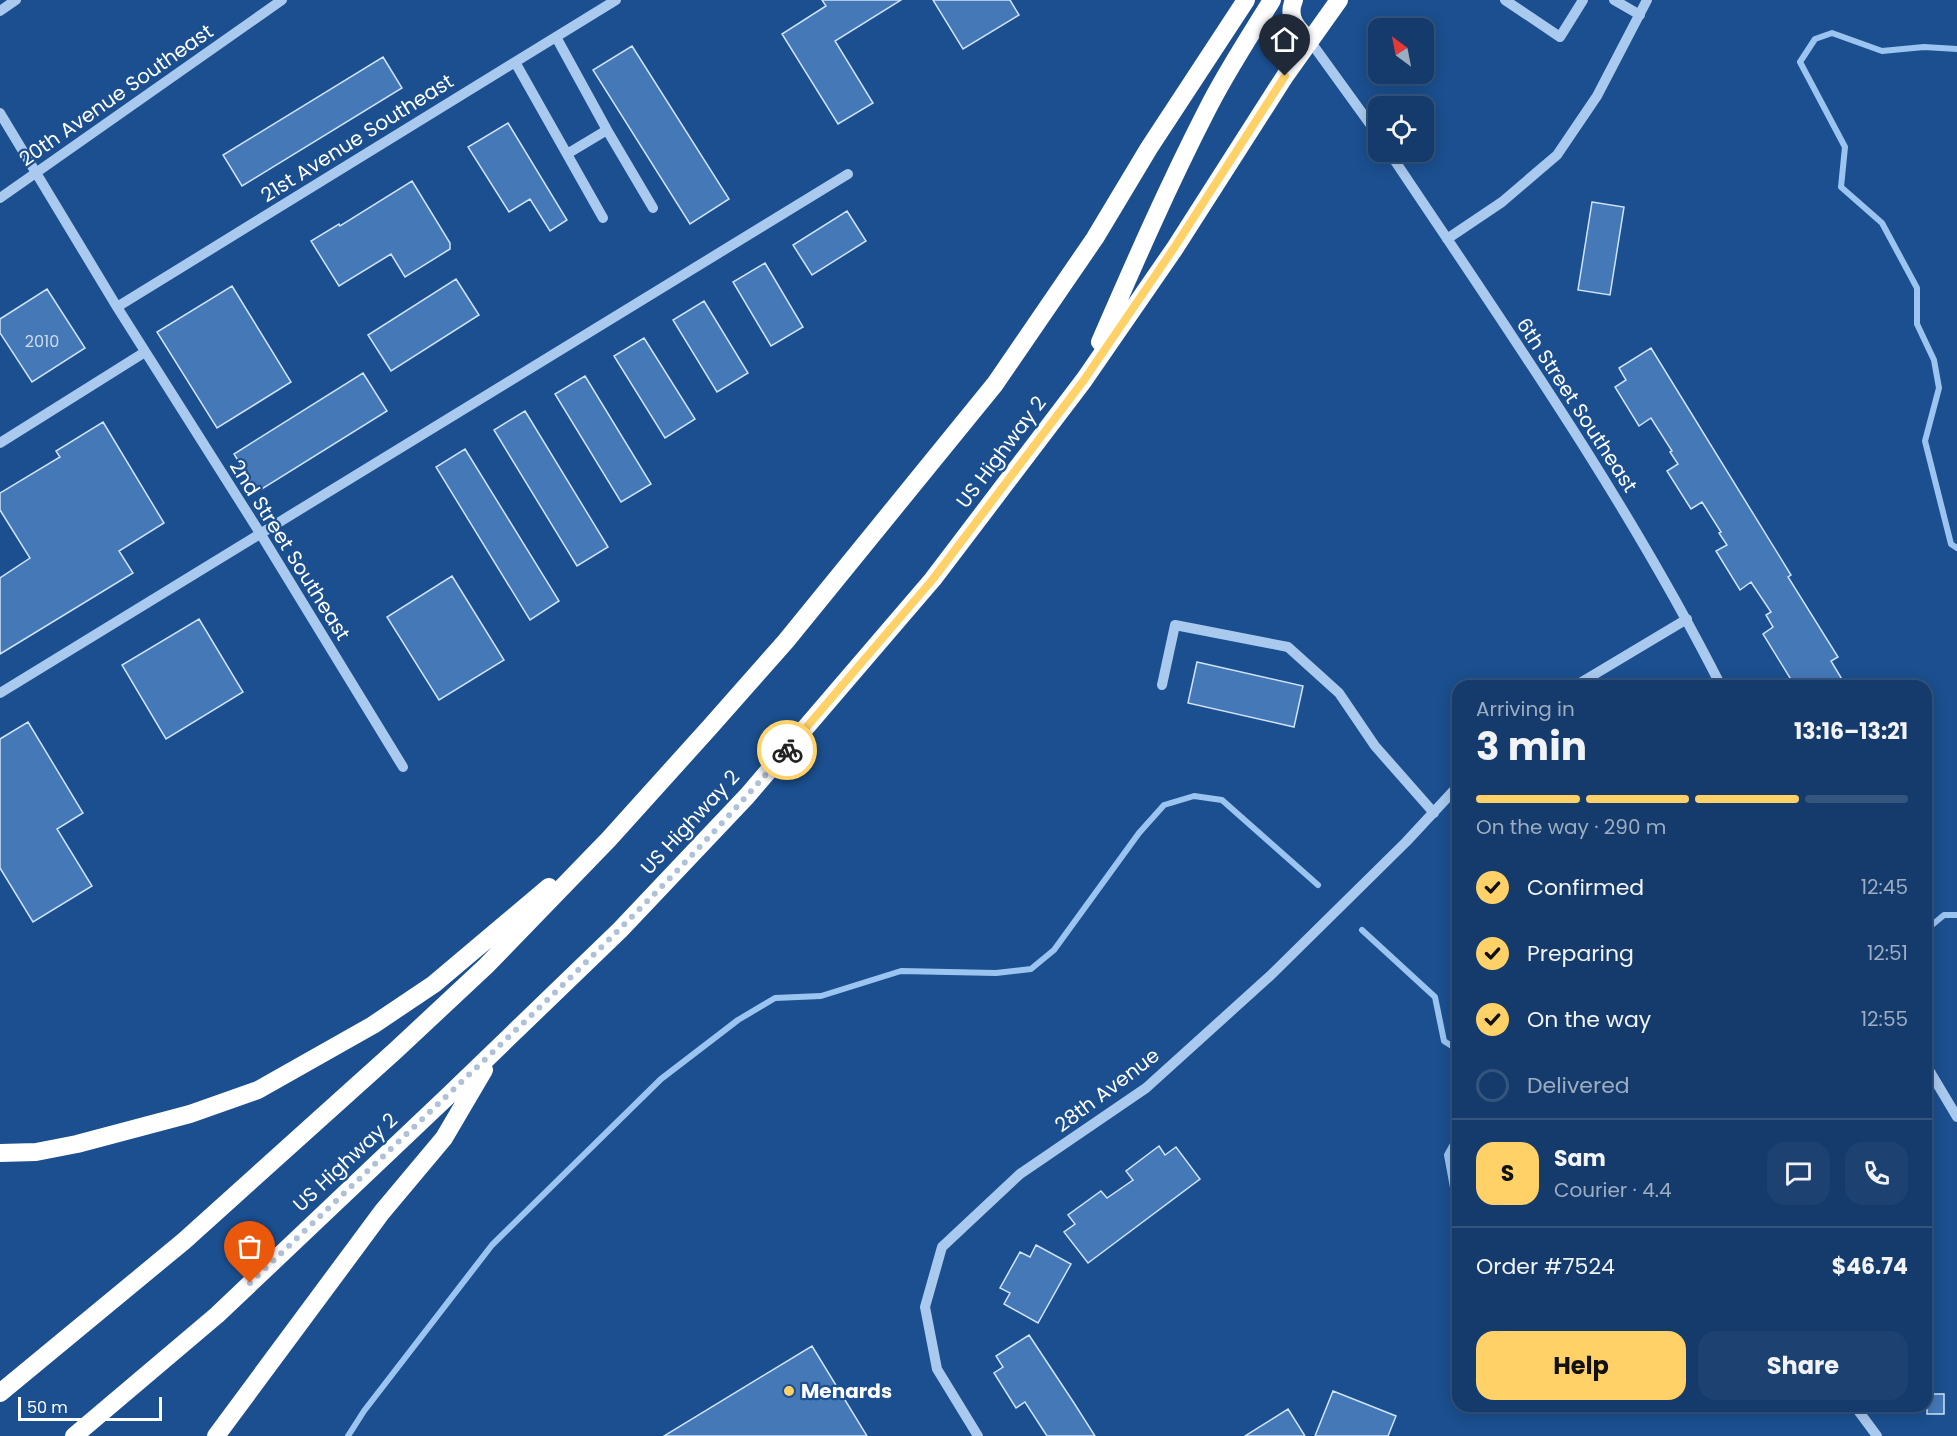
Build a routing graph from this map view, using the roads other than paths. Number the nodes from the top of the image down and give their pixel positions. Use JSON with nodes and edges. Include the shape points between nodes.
{"nodes":[{"id":1,"x":282,"y":0,"type":"edge"},
{"id":2,"x":616,"y":0,"type":"edge"},
{"id":3,"x":1246,"y":0,"type":"edge"},
{"id":4,"x":1272,"y":0,"type":"edge"},
{"id":5,"x":1294,"y":0,"type":"edge"},
{"id":6,"x":1339,"y":0,"type":"edge"},
{"id":7,"x":1505,"y":0,"type":"edge"},
{"id":8,"x":1583,"y":0,"type":"edge"},
{"id":9,"x":1614,"y":0,"type":"edge"},
{"id":10,"x":1647,"y":0,"type":"edge"},
{"id":11,"x":266,"y":5,"type":"edge"},
{"id":12,"x":1640,"y":15,"type":"junction"},
{"id":13,"x":556,"y":37,"type":"junction"},
{"id":14,"x":1310,"y":41,"type":"junction"},
{"id":15,"x":515,"y":62,"type":"junction"},
{"id":16,"x":0,"y":113,"type":"edge"},
{"id":17,"x":1368,"y":121,"type":"edge"},
{"id":18,"x":608,"y":130,"type":"junction"},
{"id":19,"x":567,"y":154,"type":"junction"},
{"id":20,"x":1396,"y":162,"type":"edge"},
{"id":21,"x":37,"y":172,"type":"junction"},
{"id":22,"x":848,"y":174,"type":"dead end"},
{"id":23,"x":0,"y":198,"type":"edge"},
{"id":24,"x":654,"y":208,"type":"dead end"},
{"id":25,"x":603,"y":218,"type":"dead end"},
{"id":26,"x":1448,"y":239,"type":"junction"},
{"id":27,"x":117,"y":307,"type":"junction"},
{"id":28,"x":145,"y":352,"type":"junction"},
{"id":29,"x":1084,"y":380,"type":"junction"},
{"id":30,"x":0,"y":443,"type":"edge"},
{"id":31,"x":260,"y":533,"type":"junction"},
{"id":32,"x":1687,"y":619,"type":"junction"},
{"id":33,"x":1585,"y":680,"type":"edge"},
{"id":34,"x":1718,"y":680,"type":"edge"},
{"id":35,"x":1162,"y":685,"type":"dead end"},
{"id":36,"x":0,"y":693,"type":"edge"},
{"id":37,"x":403,"y":767,"type":"dead end"},
{"id":38,"x":1452,"y":793,"type":"edge"},
{"id":39,"x":1434,"y":813,"type":"junction"},
{"id":40,"x":609,"y":839,"type":"junction"},
{"id":41,"x":495,"y":1050,"type":"junction"},
{"id":42,"x":1932,"y":1075,"type":"edge"},
{"id":43,"x":1957,"y":1117,"type":"edge"},
{"id":44,"x":0,"y":1153,"type":"edge"},
{"id":45,"x":0,"y":1393,"type":"edge"},
{"id":46,"x":1859,"y":1412,"type":"edge"},
{"id":47,"x":74,"y":1436,"type":"edge"},
{"id":48,"x":216,"y":1436,"type":"edge"},
{"id":49,"x":978,"y":1436,"type":"edge"},
{"id":50,"x":1877,"y":1436,"type":"edge"}],
"edges":[{"from":1,"to":11,"type":"street","name":"20th Avenue Southeast"},
{"from":2,"to":13,"type":"street","name":"21st Avenue Southeast"},
{"from":3,"to":40,"type":"highway","via":[[1095,238],[995,384],[786,641]]},
{"from":4,"to":29,"type":"highway","via":[[1207,109]]},
{"from":5,"to":14,"type":"highway","via":[[1290,8],[1293,24]]},
{"from":6,"to":14,"type":"highway","name":"US Highway 2"},
{"from":7,"to":8,"type":"street","via":[[1560,37]]},
{"from":9,"to":12,"type":"street"},
{"from":10,"to":12,"type":"street"},
{"from":11,"to":21,"type":"street","name":"20th Avenue Southeast"},
{"from":12,"to":26,"type":"street","via":[[1597,96],[1557,155],[1502,202]]},
{"from":13,"to":15,"type":"street","name":"21st Avenue Southeast"},
{"from":13,"to":18,"type":"street"},
{"from":14,"to":17,"type":"street"},
{"from":14,"to":29,"type":"highway","name":"US Highway 2"},
{"from":15,"to":19,"type":"street"},
{"from":15,"to":27,"type":"street","name":"21st Avenue Southeast"},
{"from":16,"to":21,"type":"street"},
{"from":18,"to":19,"type":"street"},
{"from":18,"to":24,"type":"street"},
{"from":19,"to":25,"type":"street"},
{"from":20,"to":26,"type":"street","name":"6th Street Southeast"},
{"from":21,"to":23,"type":"street","name":"20th Avenue Southeast"},
{"from":21,"to":27,"type":"street"},
{"from":22,"to":31,"type":"street"},
{"from":26,"to":32,"type":"street","name":"6th Street Southeast","via":[[1601,473]]},
{"from":27,"to":28,"type":"street","name":"2nd Street Southeast"},
{"from":28,"to":30,"type":"street"},
{"from":28,"to":31,"type":"street","name":"2nd Street Southeast"},
{"from":29,"to":41,"type":"highway","name":"US Highway 2","via":[[933,579],[747,796],[620,930]]},
{"from":31,"to":36,"type":"street"},
{"from":31,"to":37,"type":"street","name":"2nd Street Southeast"},
{"from":32,"to":33,"type":"street"},
{"from":32,"to":34,"type":"street","name":"6th Street Southeast"},
{"from":35,"to":39,"type":"street","via":[[1175,625],[1288,647],[1339,693],[1375,746]]},
{"from":38,"to":39,"type":"street","name":"28th Avenue"},
{"from":39,"to":49,"type":"street","name":"28th Avenue","via":[[1271,975],[1146,1088],[1020,1174],[942,1246],[925,1307],[937,1369]]},
{"from":40,"to":44,"type":"highway","via":[[434,984],[373,1025],[258,1090],[190,1114],[77,1144],[36,1152]]},
{"from":40,"to":45,"type":"highway","via":[[486,966],[395,1051],[184,1240]]},
{"from":41,"to":47,"type":"highway","name":"US Highway 2","via":[[217,1315]]},
{"from":41,"to":48,"type":"highway","via":[[444,1138],[382,1212]]},
{"from":42,"to":43,"type":"street"},
{"from":46,"to":50,"type":"street"}]}
